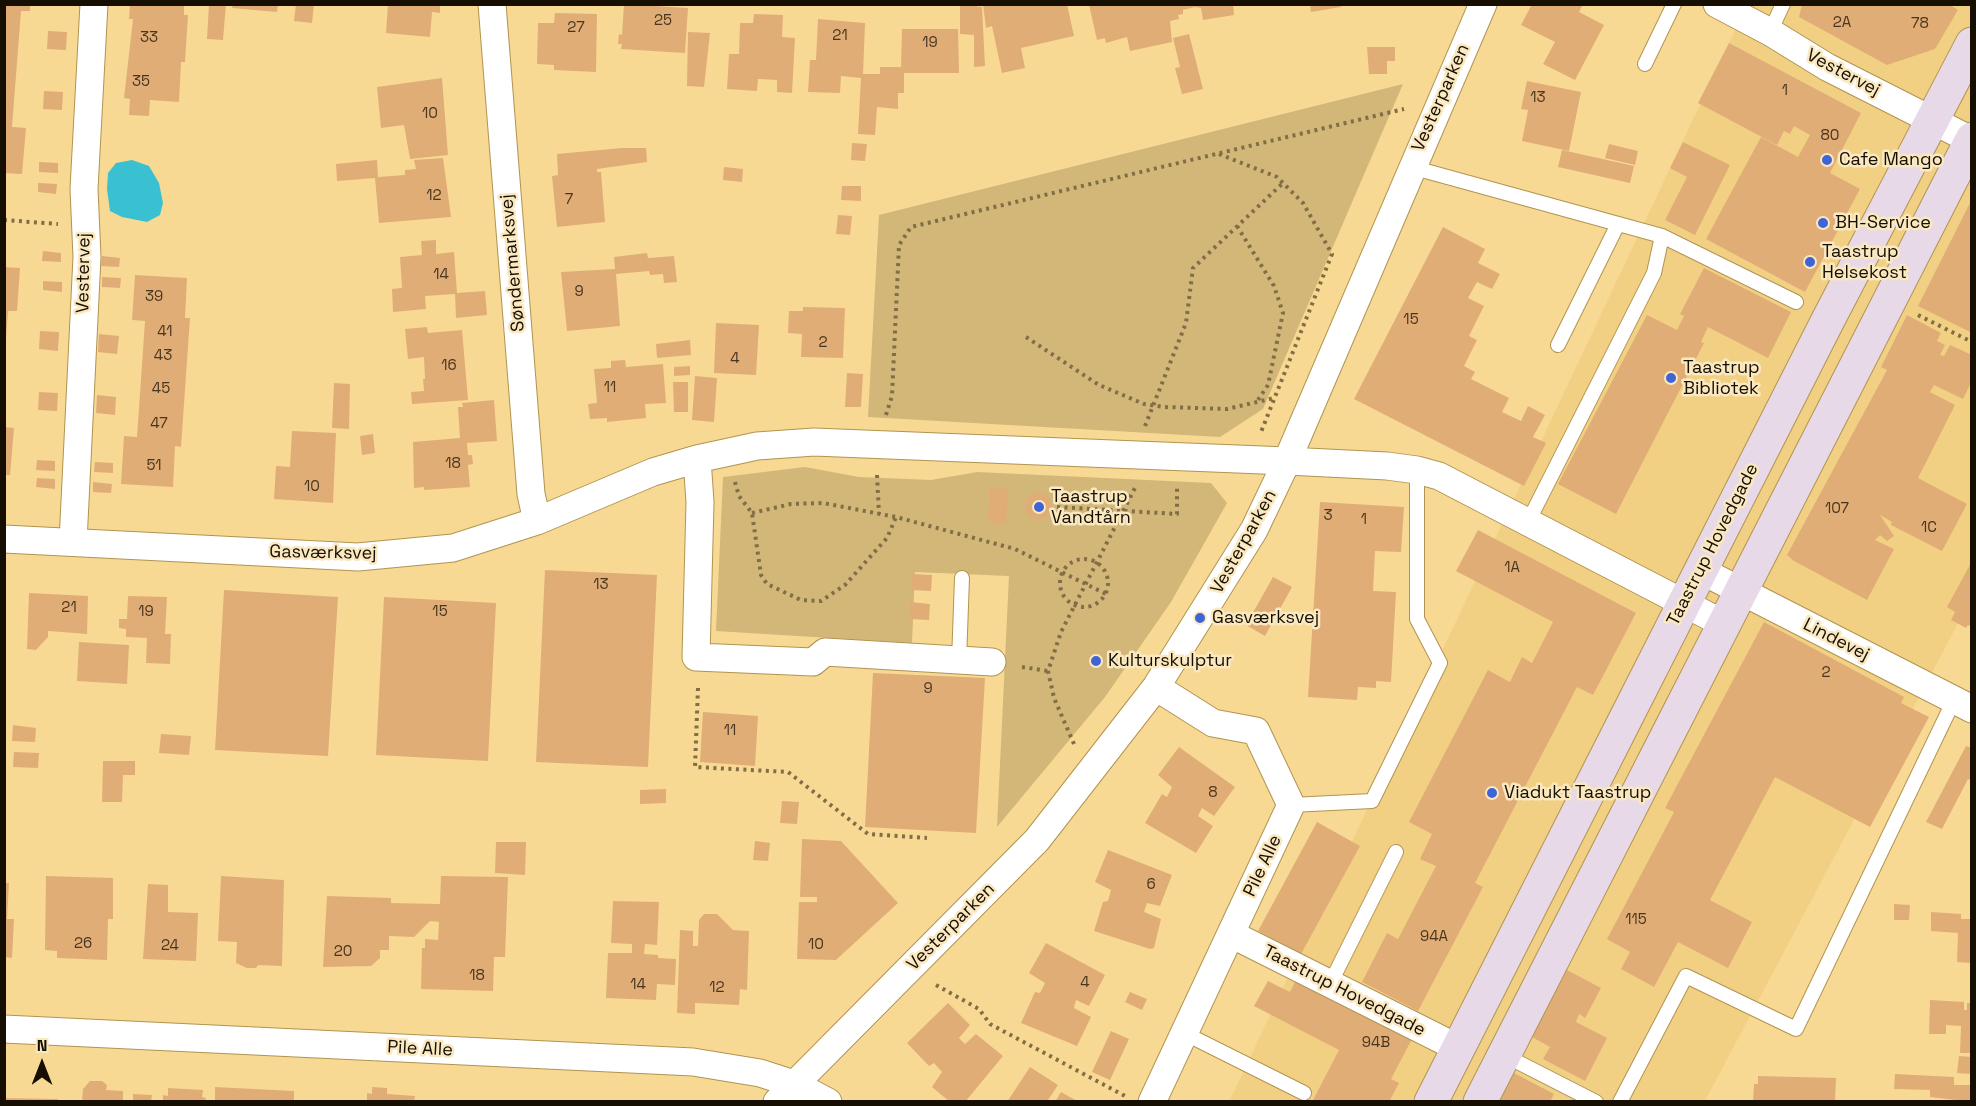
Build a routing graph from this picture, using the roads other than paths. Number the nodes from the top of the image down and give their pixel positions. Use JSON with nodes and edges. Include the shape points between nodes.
{"nodes":[{"id":1,"x":94,"y":4,"type":"edge"},
{"id":2,"x":492,"y":4,"type":"edge"},
{"id":3,"x":1483,"y":4,"type":"edge"},
{"id":4,"x":1674,"y":4,"type":"edge"},
{"id":5,"x":1717,"y":4,"type":"edge"},
{"id":6,"x":1783,"y":4,"type":"edge"},
{"id":7,"x":1770,"y":32,"type":"junction"},
{"id":8,"x":1971,"y":44,"type":"edge"},
{"id":9,"x":1645,"y":64,"type":"dead end"},
{"id":10,"x":1932,"y":120,"type":"junction"},
{"id":11,"x":1968,"y":153,"type":"edge"},
{"id":12,"x":1411,"y":167,"type":"junction"},
{"id":13,"x":1618,"y":224,"type":"junction"},
{"id":14,"x":1662,"y":236,"type":"junction"},
{"id":15,"x":1796,"y":302,"type":"dead end"},
{"id":16,"x":1558,"y":345,"type":"dead end"},
{"id":17,"x":697,"y":459,"type":"junction"},
{"id":18,"x":1287,"y":461,"type":"junction"},
{"id":19,"x":1417,"y":470,"type":"junction"},
{"id":20,"x":537,"y":521,"type":"junction"},
{"id":21,"x":1528,"y":522,"type":"junction"},
{"id":22,"x":4,"y":539,"type":"edge"},
{"id":23,"x":73,"y":542,"type":"junction"},
{"id":24,"x":1700,"y":570,"type":"junction"},
{"id":25,"x":962,"y":578,"type":"dead end"},
{"id":26,"x":1741,"y":591,"type":"junction"},
{"id":27,"x":1684,"y":602,"type":"junction"},
{"id":28,"x":1724,"y":624,"type":"junction"},
{"id":29,"x":959,"y":661,"type":"junction"},
{"id":30,"x":992,"y":662,"type":"dead end"},
{"id":31,"x":1156,"y":687,"type":"junction"},
{"id":32,"x":1963,"y":705,"type":"edge"},
{"id":33,"x":1291,"y":805,"type":"junction"},
{"id":34,"x":1396,"y":852,"type":"dead end"},
{"id":35,"x":1231,"y":934,"type":"junction"},
{"id":36,"x":1330,"y":984,"type":"junction"},
{"id":37,"x":4,"y":1029,"type":"edge"},
{"id":38,"x":1184,"y":1033,"type":"junction"},
{"id":39,"x":1458,"y":1048,"type":"junction"},
{"id":40,"x":1504,"y":1055,"type":"junction"},
{"id":41,"x":785,"y":1093,"type":"edge"},
{"id":42,"x":1304,"y":1093,"type":"dead end"},
{"id":43,"x":1140,"y":1099,"type":"edge"},
{"id":44,"x":828,"y":1101,"type":"edge"},
{"id":45,"x":1431,"y":1101,"type":"edge"},
{"id":46,"x":1480,"y":1101,"type":"edge"},
{"id":47,"x":1596,"y":1101,"type":"edge"},
{"id":48,"x":1620,"y":1101,"type":"edge"}],
"edges":[{"from":1,"to":23,"type":"street","name":"Vestervej"},
{"from":2,"to":20,"type":"street","name":"Søndermarksvej","via":[[531,494]]},
{"from":3,"to":12,"type":"street","name":"Vesterparken"},
{"from":4,"to":9,"type":"lane"},
{"from":5,"to":7,"type":"street","name":"Vestervej"},
{"from":6,"to":7,"type":"lane"},
{"from":7,"to":10,"type":"street","name":"Vestervej","via":[[1827,67]]},
{"from":8,"to":10,"type":"street","name":"Taastrup Hovedgade"},
{"from":10,"to":11,"type":"street","name":"Vestervej"},
{"from":10,"to":24,"type":"street","name":"Taastrup Hovedgade"},
{"from":11,"to":26,"type":"street","via":[[1888,300]]},
{"from":12,"to":13,"type":"lane"},
{"from":12,"to":18,"type":"street","name":"Vesterparken"},
{"from":13,"to":14,"type":"lane"},
{"from":13,"to":16,"type":"lane"},
{"from":14,"to":15,"type":"lane"},
{"from":14,"to":21,"type":"lane","via":[[1654,273]]},
{"from":17,"to":18,"type":"street","name":"Gasværksvej","via":[[757,446],[814,442]]},
{"from":17,"to":20,"type":"street","name":"Gasværksvej","via":[[653,472]]},
{"from":17,"to":29,"type":"street","via":[[700,502],[696,657],[813,662],[825,652]]},
{"from":18,"to":19,"type":"street","name":"Gasværksvej"},
{"from":18,"to":31,"type":"street","name":"Vesterparken","via":[[1254,531]]},
{"from":19,"to":21,"type":"street","name":"Gasværksvej","via":[[1439,476]]},
{"from":19,"to":33,"type":"lane","via":[[1417,619],[1440,663],[1372,801]]},
{"from":20,"to":23,"type":"street","name":"Gasværksvej","via":[[453,548],[358,557]]},
{"from":21,"to":27,"type":"street","name":"Gasværksvej"},
{"from":22,"to":23,"type":"street","name":"Gasværksvej"},
{"from":24,"to":26,"type":"street","name":"Lindevej"},
{"from":24,"to":27,"type":"street","name":"Taastrup Hovedgade"},
{"from":25,"to":29,"type":"lane"},
{"from":26,"to":28,"type":"street"},
{"from":26,"to":32,"type":"street","name":"Lindevej"},
{"from":27,"to":28,"type":"street","name":"Gasværksvej"},
{"from":27,"to":39,"type":"street","name":"Taastrup Hovedgade"},
{"from":28,"to":40,"type":"street"},
{"from":29,"to":30,"type":"street"},
{"from":31,"to":33,"type":"street","via":[[1213,723],[1256,731]]},
{"from":31,"to":41,"type":"street","name":"Vesterparken","via":[[1036,840]]},
{"from":32,"to":48,"type":"lane","via":[[1796,1029],[1686,976]]},
{"from":33,"to":35,"type":"street","name":"Pile Alle"},
{"from":34,"to":36,"type":"lane"},
{"from":35,"to":36,"type":"street","name":"Taastrup Hovedgade"},
{"from":35,"to":38,"type":"street","name":"Pile Alle"},
{"from":36,"to":39,"type":"street","name":"Taastrup Hovedgade"},
{"from":37,"to":41,"type":"street","name":"Pile Alle","via":[[693,1062],[735,1067]]},
{"from":38,"to":42,"type":"lane"},
{"from":38,"to":43,"type":"street","name":"Pile Alle"},
{"from":39,"to":45,"type":"street","name":"Taastrup Hovedgade"},
{"from":40,"to":46,"type":"street"},
{"from":40,"to":47,"type":"lane"},
{"from":41,"to":44,"type":"street","name":"Pile Alle"}]}
